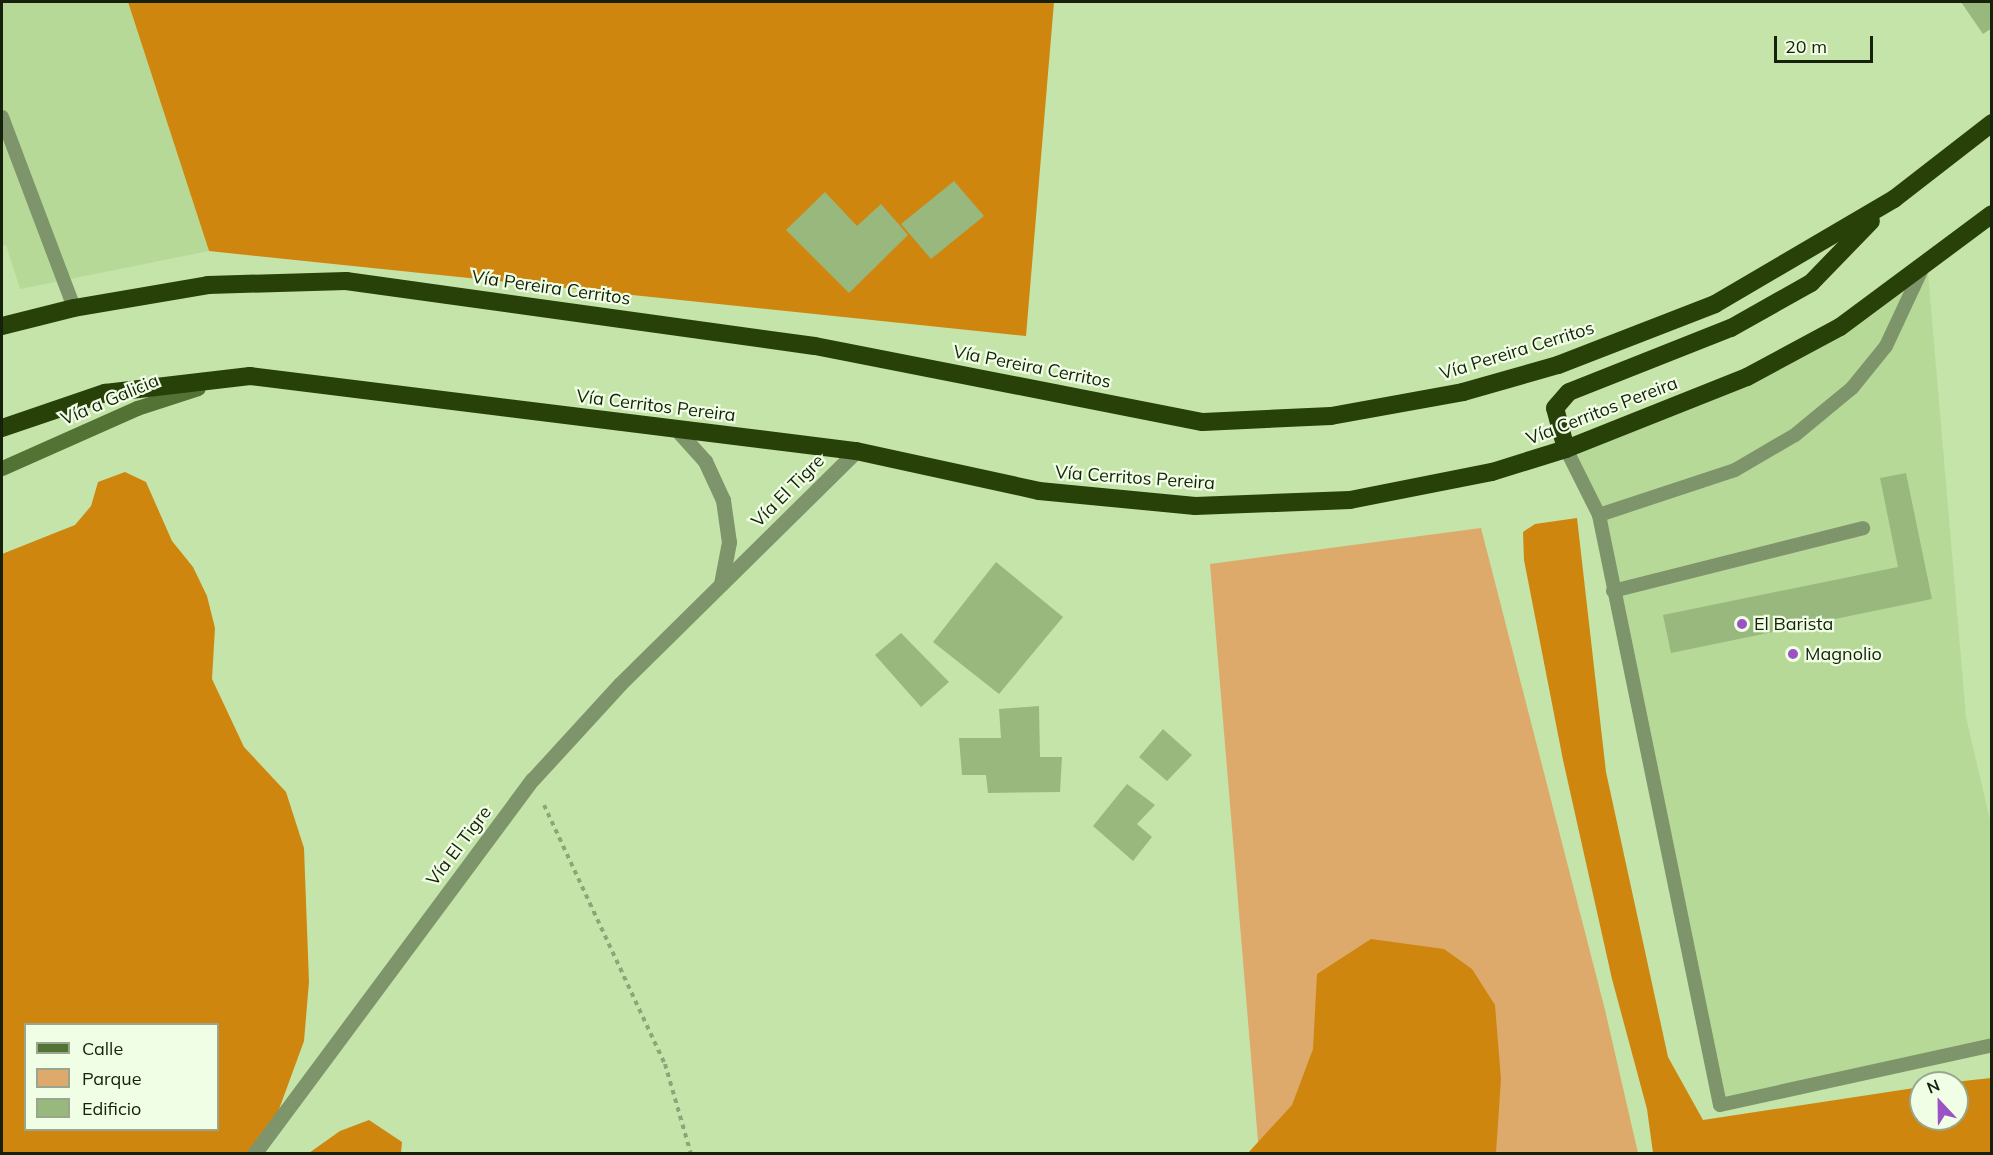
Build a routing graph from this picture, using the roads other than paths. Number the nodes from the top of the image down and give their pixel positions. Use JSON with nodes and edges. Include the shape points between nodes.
{"nodes":[{"id":1,"x":2,"y":117,"type":"edge"},
{"id":2,"x":1992,"y":123,"type":"edge"},
{"id":3,"x":1894,"y":199,"type":"junction"},
{"id":4,"x":1992,"y":214,"type":"edge"},
{"id":5,"x":1926,"y":261,"type":"junction"},
{"id":6,"x":74,"y":308,"type":"junction"},
{"id":7,"x":2,"y":326,"type":"edge"},
{"id":8,"x":244,"y":376,"type":"junction"},
{"id":9,"x":2,"y":428,"type":"edge"},
{"id":10,"x":677,"y":430,"type":"junction"},
{"id":11,"x":1566,"y":449,"type":"junction"},
{"id":12,"x":856,"y":451,"type":"junction"},
{"id":13,"x":2,"y":468,"type":"edge"},
{"id":14,"x":1599,"y":515,"type":"junction"},
{"id":15,"x":1863,"y":528,"type":"dead end"},
{"id":16,"x":721,"y":584,"type":"junction"},
{"id":17,"x":1613,"y":591,"type":"junction"},
{"id":18,"x":1992,"y":1045,"type":"edge"},
{"id":19,"x":254,"y":1154,"type":"edge"}],
"edges":[{"from":1,"to":6,"type":"lane"},
{"from":2,"to":3,"type":"highway","name":"Vía Pereira Cerritos"},
{"from":3,"to":6,"type":"highway","name":"Vía Pereira Cerritos","via":[[1715,304],[1516,377],[1463,392],[1331,416],[1203,422],[815,346],[346,281],[208,285]]},
{"from":3,"to":11,"type":"highway","via":[[1811,283],[1731,328],[1569,392],[1555,408]]},
{"from":4,"to":5,"type":"highway","name":"Vía Cerritos Pereira"},
{"from":5,"to":11,"type":"highway","name":"Vía Cerritos Pereira","via":[[1840,327],[1747,378]]},
{"from":5,"to":14,"type":"lane","via":[[1886,346],[1852,388],[1796,435],[1735,470]]},
{"from":6,"to":7,"type":"highway","name":"Vía Pereira Cerritos"},
{"from":8,"to":9,"type":"highway","name":"Vía Cerritos Pereira","via":[[105,393]]},
{"from":8,"to":10,"type":"highway","name":"Vía Cerritos Pereira"},
{"from":8,"to":13,"type":"street","name":"Vía a Galicia","via":[[156,401]]},
{"from":10,"to":12,"type":"highway","name":"Vía Cerritos Pereira"},
{"from":10,"to":16,"type":"street","name":"Vía El Tigre","via":[[705,461],[723,500],[729,542]]},
{"from":11,"to":12,"type":"highway","name":"Vía Cerritos Pereira","via":[[1492,472],[1350,500],[1195,506],[1039,491]]},
{"from":11,"to":14,"type":"lane"},
{"from":12,"to":16,"type":"street","name":"Vía El Tigre"},
{"from":14,"to":17,"type":"lane"},
{"from":15,"to":17,"type":"lane"},
{"from":16,"to":19,"type":"street","name":"Vía El Tigre","via":[[620,684],[533,779]]},
{"from":17,"to":18,"type":"lane","via":[[1720,1105]]}]}
